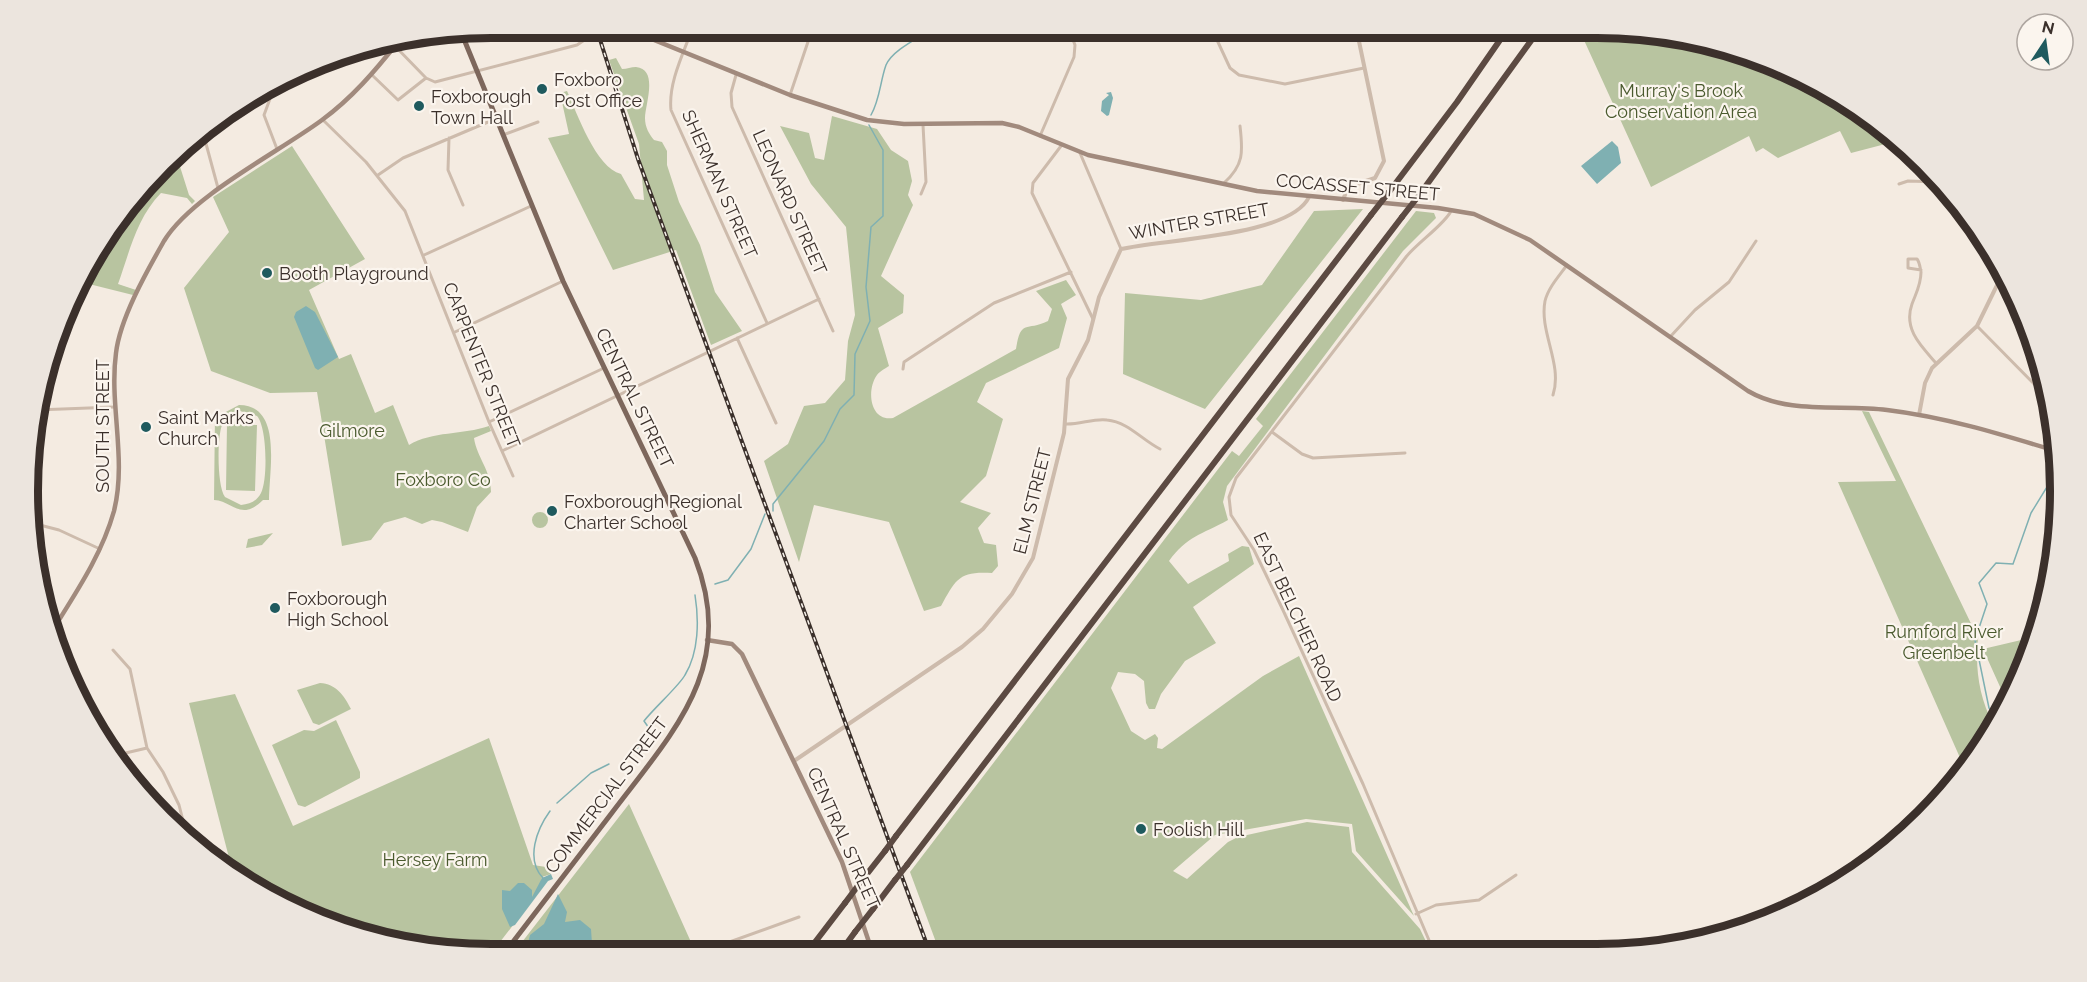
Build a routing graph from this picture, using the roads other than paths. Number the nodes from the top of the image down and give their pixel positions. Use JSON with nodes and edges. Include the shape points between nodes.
{"nodes":[{"id":1,"x":462,"y":38,"type":"edge"},
{"id":2,"x":584,"y":38,"type":"edge"},
{"id":3,"x":652,"y":38,"type":"edge"},
{"id":4,"x":689,"y":38,"type":"edge"},
{"id":5,"x":809,"y":38,"type":"edge"},
{"id":6,"x":1072,"y":38,"type":"edge"},
{"id":7,"x":1216,"y":38,"type":"edge"},
{"id":8,"x":1358,"y":38,"type":"edge"},
{"id":9,"x":1501,"y":38,"type":"edge"},
{"id":10,"x":1533,"y":38,"type":"edge"},
{"id":11,"x":398,"y":47,"type":"edge"},
{"id":12,"x":391,"y":49,"type":"edge"},
{"id":13,"x":684,"y":53,"type":"junction"},
{"id":14,"x":1365,"y":68,"type":"junction"},
{"id":15,"x":476,"y":71,"type":"junction"},
{"id":16,"x":372,"y":75,"type":"junction"},
{"id":17,"x":736,"y":75,"type":"junction"},
{"id":18,"x":426,"y":78,"type":"junction"},
{"id":19,"x":272,"y":94,"type":"edge"},
{"id":20,"x":790,"y":95,"type":"junction"},
{"id":21,"x":495,"y":119,"type":"junction"},
{"id":22,"x":323,"y":120,"type":"junction"},
{"id":23,"x":538,"y":122,"type":"dead end"},
{"id":24,"x":923,"y":125,"type":"junction"},
{"id":25,"x":1240,"y":126,"type":"dead end"},
{"id":26,"x":501,"y":135,"type":"junction"},
{"id":27,"x":1040,"y":136,"type":"junction"},
{"id":28,"x":449,"y":138,"type":"junction"},
{"id":29,"x":205,"y":139,"type":"edge"},
{"id":30,"x":1061,"y":146,"type":"junction"},
{"id":31,"x":278,"y":151,"type":"junction"},
{"id":32,"x":1080,"y":153,"type":"junction"},
{"id":33,"x":378,"y":175,"type":"junction"},
{"id":34,"x":1928,"y":182,"type":"edge"},
{"id":35,"x":1222,"y":184,"type":"junction"},
{"id":36,"x":1899,"y":184,"type":"dead end"},
{"id":37,"x":219,"y":190,"type":"junction"},
{"id":38,"x":921,"y":194,"type":"dead end"},
{"id":39,"x":1309,"y":197,"type":"junction"},
{"id":40,"x":1343,"y":201,"type":"junction"},
{"id":41,"x":463,"y":204,"type":"dead end"},
{"id":42,"x":531,"y":206,"type":"junction"},
{"id":43,"x":1452,"y":209,"type":"junction"},
{"id":44,"x":1756,"y":241,"type":"dead end"},
{"id":45,"x":1120,"y":249,"type":"junction"},
{"id":46,"x":424,"y":255,"type":"junction"},
{"id":47,"x":1567,"y":265,"type":"junction"},
{"id":48,"x":1921,"y":270,"type":"junction"},
{"id":49,"x":1071,"y":273,"type":"junction"},
{"id":50,"x":563,"y":282,"type":"junction"},
{"id":51,"x":1999,"y":282,"type":"edge"},
{"id":52,"x":819,"y":298,"type":"junction"},
{"id":53,"x":1093,"y":319,"type":"junction"},
{"id":54,"x":767,"y":323,"type":"junction"},
{"id":55,"x":1977,"y":326,"type":"junction"},
{"id":56,"x":832,"y":332,"type":"dead end"},
{"id":57,"x":454,"y":333,"type":"junction"},
{"id":58,"x":1670,"y":337,"type":"junction"},
{"id":59,"x":737,"y":338,"type":"junction"},
{"id":60,"x":1935,"y":363,"type":"junction"},
{"id":61,"x":604,"y":368,"type":"junction"},
{"id":62,"x":903,"y":369,"type":"dead end"},
{"id":63,"x":2037,"y":386,"type":"edge"},
{"id":64,"x":1554,"y":395,"type":"dead end"},
{"id":65,"x":618,"y":397,"type":"junction"},
{"id":66,"x":115,"y":407,"type":"junction"},
{"id":67,"x":45,"y":410,"type":"edge"},
{"id":68,"x":1919,"y":415,"type":"junction"},
{"id":69,"x":489,"y":422,"type":"junction"},
{"id":70,"x":776,"y":423,"type":"dead end"},
{"id":71,"x":1065,"y":424,"type":"junction"},
{"id":72,"x":1272,"y":432,"type":"junction"},
{"id":73,"x":2048,"y":448,"type":"edge"},
{"id":74,"x":1160,"y":449,"type":"dead end"},
{"id":75,"x":502,"y":451,"type":"junction"},
{"id":76,"x":1405,"y":453,"type":"dead end"},
{"id":77,"x":513,"y":476,"type":"dead end"},
{"id":78,"x":38,"y":525,"type":"edge"},
{"id":79,"x":100,"y":549,"type":"junction"},
{"id":80,"x":57,"y":622,"type":"edge"},
{"id":81,"x":707,"y":640,"type":"junction"},
{"id":82,"x":113,"y":650,"type":"dead end"},
{"id":83,"x":147,"y":748,"type":"junction"},
{"id":84,"x":122,"y":754,"type":"edge"},
{"id":85,"x":794,"y":761,"type":"junction"},
{"id":86,"x":184,"y":825,"type":"edge"},
{"id":87,"x":1516,"y":875,"type":"dead end"},
{"id":88,"x":1416,"y":914,"type":"junction"},
{"id":89,"x":799,"y":917,"type":"dead end"},
{"id":90,"x":511,"y":944,"type":"edge"},
{"id":91,"x":724,"y":944,"type":"edge"},
{"id":92,"x":814,"y":944,"type":"edge"},
{"id":93,"x":846,"y":944,"type":"edge"},
{"id":94,"x":870,"y":944,"type":"edge"},
{"id":95,"x":1430,"y":944,"type":"edge"}],
"edges":[{"from":1,"to":15,"type":"main road","name":"CENTRAL STREET"},
{"from":2,"to":15,"type":"street","via":[[577,45]]},
{"from":3,"to":13,"type":"main road","name":"COCASSET STREET"},
{"from":4,"to":13,"type":"street","name":"SHERMAN STREET"},
{"from":5,"to":20,"type":"street"},
{"from":6,"to":27,"type":"street","via":[[1074,57]]},
{"from":7,"to":14,"type":"street","via":[[1230,68],[1239,75],[1285,84]]},
{"from":8,"to":14,"type":"street"},
{"from":9,"to":92,"type":"highway","bridge":true,"via":[[1453,108]]},
{"from":10,"to":93,"type":"highway","bridge":true,"via":[[1479,117]]},
{"from":11,"to":18,"type":"street"},
{"from":12,"to":16,"type":"main road","name":"SOUTH STREET"},
{"from":13,"to":17,"type":"main road","name":"COCASSET STREET"},
{"from":13,"to":54,"type":"street","name":"SHERMAN STREET","via":[[670,100],[671,110]]},
{"from":14,"to":40,"type":"street","via":[[1383,166],[1375,178],[1348,188]]},
{"from":15,"to":18,"type":"street","via":[[436,81]]},
{"from":15,"to":21,"type":"main road","name":"CENTRAL STREET"},
{"from":16,"to":18,"type":"street","via":[[399,100]]},
{"from":16,"to":22,"type":"main road","name":"SOUTH STREET"},
{"from":17,"to":20,"type":"main road","name":"COCASSET STREET"},
{"from":17,"to":52,"type":"street","name":"LEONARD STREET","via":[[730,103]]},
{"from":19,"to":31,"type":"street","via":[[264,115]]},
{"from":20,"to":24,"type":"main road","name":"COCASSET STREET","via":[[867,120]]},
{"from":21,"to":26,"type":"main road","name":"CENTRAL STREET"},
{"from":21,"to":28,"type":"street"},
{"from":22,"to":31,"type":"main road","name":"SOUTH STREET"},
{"from":22,"to":33,"type":"street","name":"CARPENTER STREET"},
{"from":23,"to":26,"type":"street"},
{"from":24,"to":27,"type":"main road","name":"COCASSET STREET","via":[[1002,123]]},
{"from":24,"to":38,"type":"street","via":[[926,182]]},
{"from":25,"to":35,"type":"street","via":[[1243,158]]},
{"from":26,"to":42,"type":"main road","name":"CENTRAL STREET"},
{"from":27,"to":30,"type":"main road","name":"COCASSET STREET"},
{"from":28,"to":33,"type":"street","via":[[396,162]]},
{"from":28,"to":41,"type":"street","via":[[447,165]]},
{"from":29,"to":37,"type":"street"},
{"from":30,"to":32,"type":"main road","name":"COCASSET STREET"},
{"from":30,"to":49,"type":"street","via":[[1031,189]]},
{"from":31,"to":37,"type":"main road","name":"SOUTH STREET"},
{"from":32,"to":35,"type":"main road","name":"COCASSET STREET"},
{"from":32,"to":45,"type":"street"},
{"from":33,"to":46,"type":"street","name":"CARPENTER STREET","via":[[405,211]]},
{"from":34,"to":36,"type":"street"},
{"from":35,"to":39,"type":"main road","name":"COCASSET STREET"},
{"from":37,"to":66,"type":"main road","name":"SOUTH STREET","via":[[190,210],[172,229],[137,294],[116,351]]},
{"from":39,"to":40,"type":"main road","name":"COCASSET STREET"},
{"from":39,"to":45,"type":"street","name":"WINTER STREET","via":[[1300,210],[1268,225]]},
{"from":40,"to":43,"type":"main road","name":"COCASSET STREET"},
{"from":42,"to":46,"type":"street"},
{"from":42,"to":50,"type":"main road","name":"CENTRAL STREET"},
{"from":43,"to":47,"type":"main road","name":"COCASSET STREET","via":[[1506,227]]},
{"from":43,"to":72,"type":"street","name":"EAST BELCHER ROAD","via":[[1413,248]]},
{"from":44,"to":58,"type":"street","via":[[1729,282]]},
{"from":45,"to":53,"type":"street","name":"ELM STREET"},
{"from":46,"to":57,"type":"street","name":"CARPENTER STREET"},
{"from":47,"to":58,"type":"main road","name":"COCASSET STREET"},
{"from":47,"to":64,"type":"street","via":[[1544,304],[1557,380]]},
{"from":48,"to":48,"type":"street","via":[[1917,259],[1908,259],[1908,268]]},
{"from":48,"to":60,"type":"street","via":[[1909,323],[1915,338]]},
{"from":49,"to":53,"type":"street"},
{"from":49,"to":62,"type":"street","via":[[994,303],[904,362]]},
{"from":50,"to":57,"type":"street"},
{"from":50,"to":61,"type":"main road","name":"CENTRAL STREET"},
{"from":51,"to":55,"type":"street"},
{"from":52,"to":54,"type":"street","name":"LEONARD STREET"},
{"from":52,"to":56,"type":"street"},
{"from":53,"to":71,"type":"street","name":"ELM STREET","via":[[1088,340],[1068,379]]},
{"from":54,"to":59,"type":"street","name":"LEONARD STREET"},
{"from":55,"to":60,"type":"street"},
{"from":55,"to":63,"type":"street"},
{"from":57,"to":69,"type":"street","name":"CARPENTER STREET"},
{"from":58,"to":68,"type":"main road","name":"COCASSET STREET","via":[[1770,402]]},
{"from":59,"to":65,"type":"street","name":"LEONARD STREET"},
{"from":59,"to":70,"type":"street"},
{"from":60,"to":68,"type":"street","via":[[1925,383]]},
{"from":61,"to":65,"type":"main road","name":"CENTRAL STREET"},
{"from":61,"to":69,"type":"street"},
{"from":65,"to":75,"type":"street","name":"LEONARD STREET"},
{"from":65,"to":81,"type":"main road","name":"CENTRAL STREET","via":[[698,565],[707,604]]},
{"from":66,"to":67,"type":"street"},
{"from":66,"to":79,"type":"main road","name":"SOUTH STREET","via":[[118,483],[114,510]]},
{"from":68,"to":73,"type":"main road","name":"COCASSET STREET","via":[[1975,426]]},
{"from":69,"to":75,"type":"street","name":"CARPENTER STREET"},
{"from":71,"to":74,"type":"street","via":[[1113,421]]},
{"from":71,"to":85,"type":"street","name":"ELM STREET","via":[[1036,549],[1006,601],[962,647]]},
{"from":72,"to":76,"type":"street","via":[[1313,458]]},
{"from":72,"to":88,"type":"street","name":"EAST BELCHER ROAD","via":[[1233,483],[1230,512],[1254,550],[1282,608],[1363,784]]},
{"from":75,"to":77,"type":"street","name":"CARPENTER STREET"},
{"from":78,"to":79,"type":"street"},
{"from":79,"to":80,"type":"main road","name":"SOUTH STREET"},
{"from":81,"to":85,"type":"main road","name":"CENTRAL STREET","via":[[739,649]]},
{"from":81,"to":90,"type":"main road","name":"COMMERCIAL STREET","via":[[697,688],[680,723]]},
{"from":82,"to":83,"type":"street","via":[[130,669]]},
{"from":83,"to":84,"type":"street"},
{"from":83,"to":86,"type":"street","via":[[164,772]]},
{"from":85,"to":94,"type":"main road","name":"CENTRAL STREET","via":[[846,871]]},
{"from":87,"to":88,"type":"street","via":[[1479,900],[1436,905]]},
{"from":88,"to":95,"type":"street","name":"EAST BELCHER ROAD"},
{"from":89,"to":91,"type":"street"}]}
